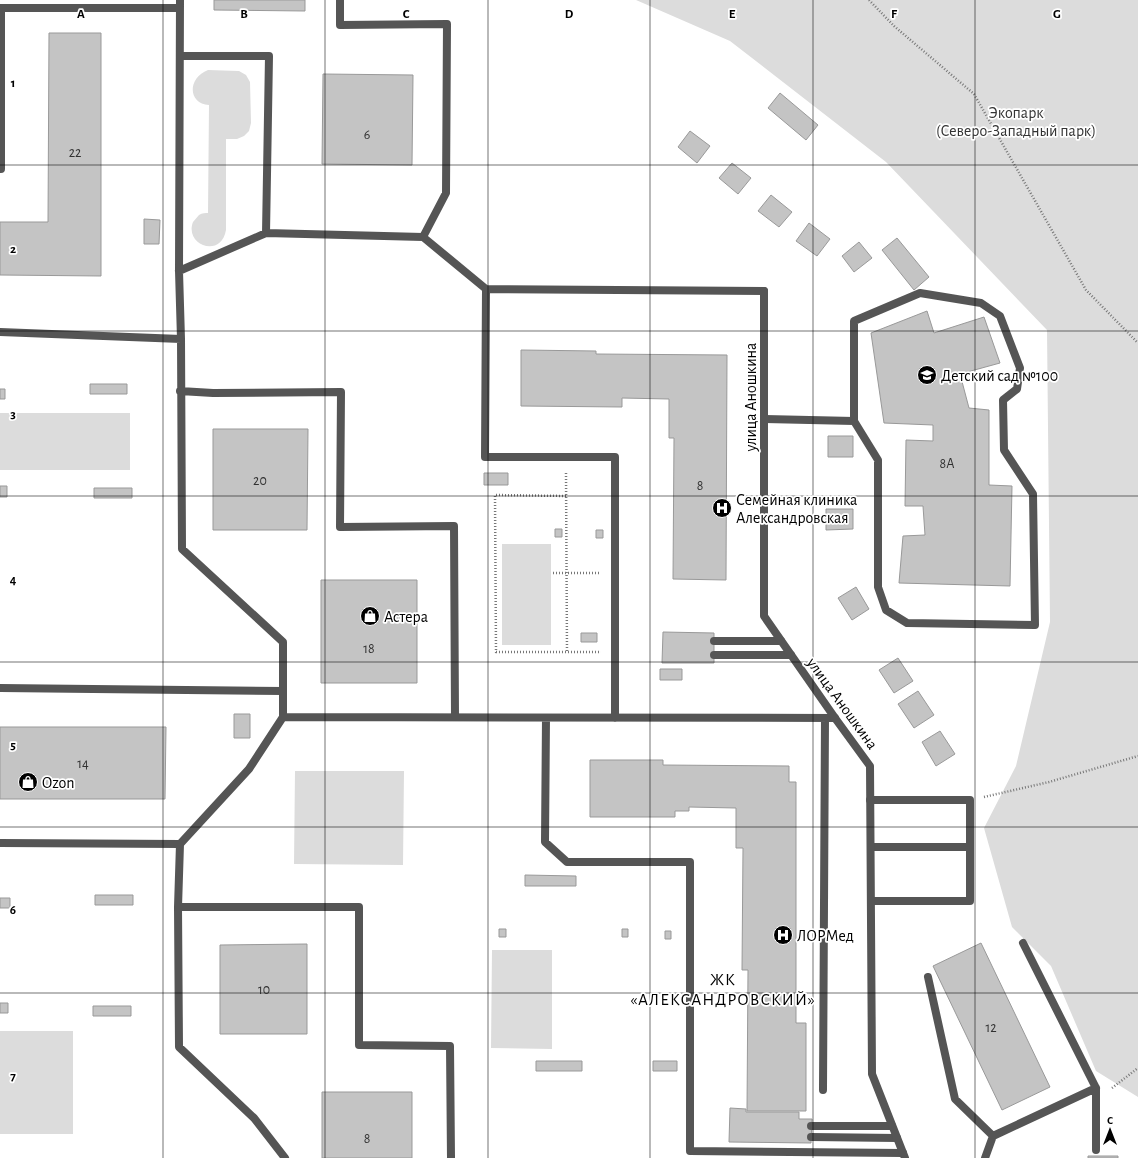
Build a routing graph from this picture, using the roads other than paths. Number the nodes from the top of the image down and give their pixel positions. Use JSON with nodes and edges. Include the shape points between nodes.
{"nodes":[{"id":1,"x":340,"y":0,"type":"edge"},
{"id":2,"x":180,"y":4,"type":"edge"},
{"id":3,"x":180,"y":56,"type":"junction"},
{"id":4,"x":0,"y":169,"type":"edge"},
{"id":5,"x":266,"y":233,"type":"junction"},
{"id":6,"x":423,"y":237,"type":"junction"},
{"id":7,"x":179,"y":271,"type":"junction"},
{"id":8,"x":486,"y":289,"type":"junction"},
{"id":9,"x":0,"y":332,"type":"edge"},
{"id":10,"x":181,"y":339,"type":"junction"},
{"id":11,"x":180,"y":391,"type":"junction"},
{"id":12,"x":765,"y":419,"type":"junction"},
{"id":13,"x":854,"y":421,"type":"junction"},
{"id":14,"x":714,"y":641,"type":"dead end"},
{"id":15,"x":781,"y":641,"type":"junction"},
{"id":16,"x":714,"y":655,"type":"dead end"},
{"id":17,"x":791,"y":655,"type":"junction"},
{"id":18,"x":0,"y":688,"type":"edge"},
{"id":19,"x":283,"y":691,"type":"junction"},
{"id":20,"x":283,"y":717,"type":"junction"},
{"id":21,"x":455,"y":717,"type":"junction"},
{"id":22,"x":546,"y":718,"type":"junction"},
{"id":23,"x":615,"y":718,"type":"junction"},
{"id":24,"x":825,"y":718,"type":"junction"},
{"id":25,"x":835,"y":718,"type":"junction"},
{"id":26,"x":870,"y":800,"type":"junction"},
{"id":27,"x":0,"y":843,"type":"edge"},
{"id":28,"x":180,"y":844,"type":"junction"},
{"id":29,"x":871,"y":847,"type":"junction"},
{"id":30,"x":970,"y":847,"type":"junction"},
{"id":31,"x":871,"y":901,"type":"junction"},
{"id":32,"x":178,"y":907,"type":"junction"},
{"id":33,"x":1023,"y":943,"type":"dead end"},
{"id":34,"x":928,"y":977,"type":"dead end"},
{"id":35,"x":1096,"y":1088,"type":"junction"},
{"id":36,"x":823,"y":1090,"type":"dead end"},
{"id":37,"x":811,"y":1126,"type":"dead end"},
{"id":38,"x":892,"y":1126,"type":"junction"},
{"id":39,"x":993,"y":1136,"type":"junction"},
{"id":40,"x":811,"y":1137,"type":"dead end"},
{"id":41,"x":897,"y":1138,"type":"junction"},
{"id":42,"x":1096,"y":1150,"type":"dead end"},
{"id":43,"x":904,"y":1155,"type":"edge"},
{"id":44,"x":285,"y":1158,"type":"edge"},
{"id":45,"x":451,"y":1158,"type":"edge"},
{"id":46,"x":985,"y":1158,"type":"edge"}],
"edges":[{"from":1,"to":6,"type":"street","via":[[340,25],[447,24],[446,194]]},
{"from":2,"to":3,"type":"street"},
{"from":2,"to":4,"type":"street","via":[[1,8]]},
{"from":3,"to":5,"type":"street","via":[[269,56]]},
{"from":3,"to":7,"type":"street"},
{"from":5,"to":6,"type":"street"},
{"from":5,"to":7,"type":"street"},
{"from":6,"to":8,"type":"street"},
{"from":7,"to":10,"type":"street"},
{"from":8,"to":12,"type":"street","name":"улица Аношкина","via":[[764,291]]},
{"from":8,"to":23,"type":"street","via":[[486,457],[615,457]]},
{"from":9,"to":10,"type":"street"},
{"from":10,"to":11,"type":"street"},
{"from":11,"to":19,"type":"street","via":[[182,548],[283,642]]},
{"from":11,"to":21,"type":"street","via":[[341,392],[340,527],[454,526]]},
{"from":12,"to":13,"type":"street"},
{"from":12,"to":15,"type":"street","name":"улица Аношкина","via":[[764,616]]},
{"from":13,"to":13,"type":"street","via":[[878,460],[878,588],[886,610],[907,623],[1035,625],[1033,494],[1004,450],[1003,400],[1017,388],[1020,368],[1000,316],[981,303],[920,292],[854,321]]},
{"from":14,"to":15,"type":"street"},
{"from":15,"to":17,"type":"street","name":"улица Аношкина"},
{"from":16,"to":17,"type":"street"},
{"from":17,"to":25,"type":"street","name":"улица Аношкина"},
{"from":18,"to":19,"type":"street"},
{"from":19,"to":20,"type":"street"},
{"from":20,"to":21,"type":"street"},
{"from":20,"to":28,"type":"street","via":[[249,769]]},
{"from":21,"to":22,"type":"street"},
{"from":22,"to":23,"type":"street"},
{"from":22,"to":43,"type":"street","via":[[545,842],[567,862],[690,862],[690,1152]]},
{"from":23,"to":24,"type":"street"},
{"from":24,"to":25,"type":"street"},
{"from":24,"to":36,"type":"street"},
{"from":25,"to":26,"type":"street","name":"улица Аношкина","via":[[870,766]]},
{"from":26,"to":29,"type":"street","name":"улица Аношкина"},
{"from":26,"to":30,"type":"street","via":[[970,800]]},
{"from":27,"to":28,"type":"street"},
{"from":28,"to":32,"type":"street"},
{"from":29,"to":30,"type":"street"},
{"from":29,"to":31,"type":"street","name":"улица Аношкина"},
{"from":30,"to":31,"type":"street","via":[[970,901]]},
{"from":31,"to":38,"type":"street","name":"улица Аношкина","via":[[872,1074]]},
{"from":32,"to":44,"type":"street","via":[[179,1047],[254,1118]]},
{"from":32,"to":45,"type":"street","via":[[359,907],[359,1046],[450,1046]]},
{"from":33,"to":35,"type":"street"},
{"from":34,"to":39,"type":"street","via":[[955,1099]]},
{"from":35,"to":39,"type":"street"},
{"from":35,"to":42,"type":"street"},
{"from":37,"to":38,"type":"street"},
{"from":38,"to":41,"type":"street","name":"улица Аношкина"},
{"from":39,"to":46,"type":"street"},
{"from":40,"to":41,"type":"street"},
{"from":41,"to":43,"type":"street","name":"улица Аношкина"}]}
